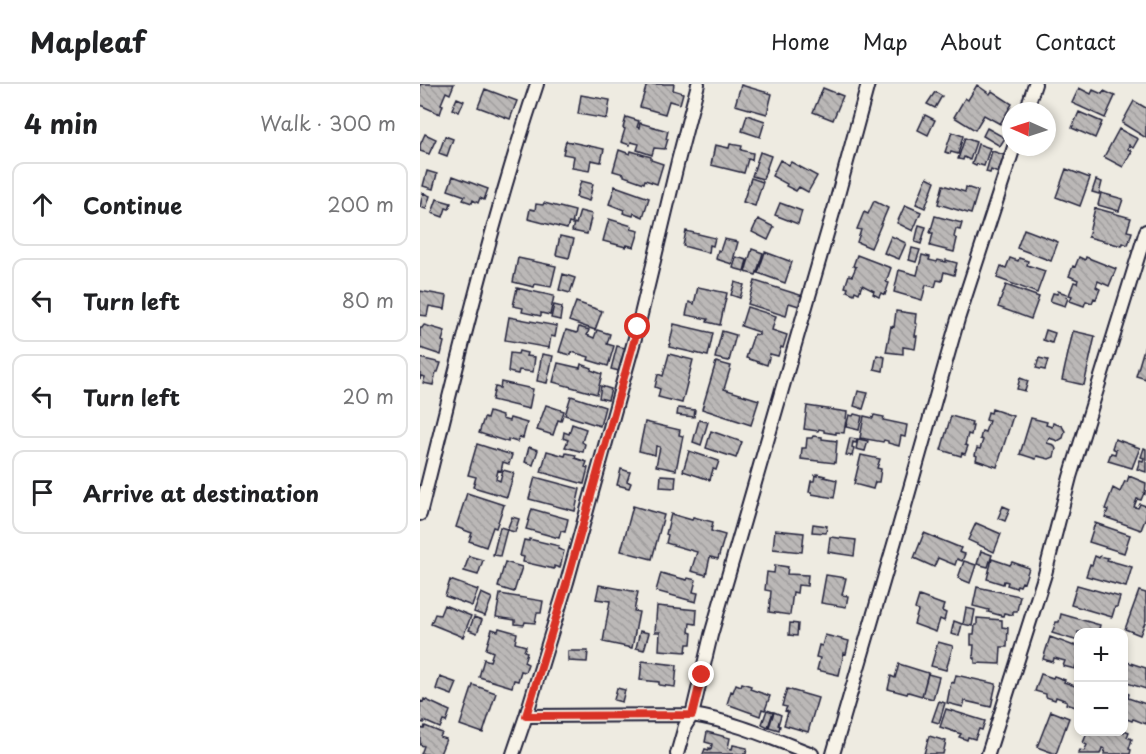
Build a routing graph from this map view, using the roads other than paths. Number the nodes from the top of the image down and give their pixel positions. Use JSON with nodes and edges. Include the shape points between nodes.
{"nodes":[{"id":1,"x":537,"y":84,"type":"edge"},
{"id":2,"x":698,"y":84,"type":"edge"},
{"id":3,"x":868,"y":84,"type":"edge"},
{"id":4,"x":1035,"y":84,"type":"edge"},
{"id":5,"x":1029,"y":102,"type":"edge"},
{"id":6,"x":1011,"y":156,"type":"edge"},
{"id":7,"x":1146,"y":231,"type":"edge"},
{"id":8,"x":420,"y":514,"type":"edge"},
{"id":9,"x":692,"y":715,"type":"junction"},
{"id":10,"x":526,"y":716,"type":"junction"},
{"id":11,"x":513,"y":754,"type":"edge"},
{"id":12,"x":677,"y":754,"type":"edge"},
{"id":13,"x":813,"y":754,"type":"edge"},
{"id":14,"x":833,"y":754,"type":"edge"},
{"id":15,"x":988,"y":754,"type":"edge"}],
"edges":[{"from":1,"to":8,"type":"street","via":[[481,276]]},
{"from":2,"to":10,"type":"street","via":[[638,327]]},
{"from":3,"to":9,"type":"street","via":[[711,635]]},
{"from":4,"to":5,"type":"street"},
{"from":6,"to":14,"type":"street","via":[[958,319]]},
{"from":7,"to":15,"type":"street","via":[[1070,477],[1046,574]]},
{"from":9,"to":10,"type":"street"},
{"from":9,"to":12,"type":"street"},
{"from":9,"to":13,"type":"street","via":[[743,728]]},
{"from":10,"to":11,"type":"street"}]}
